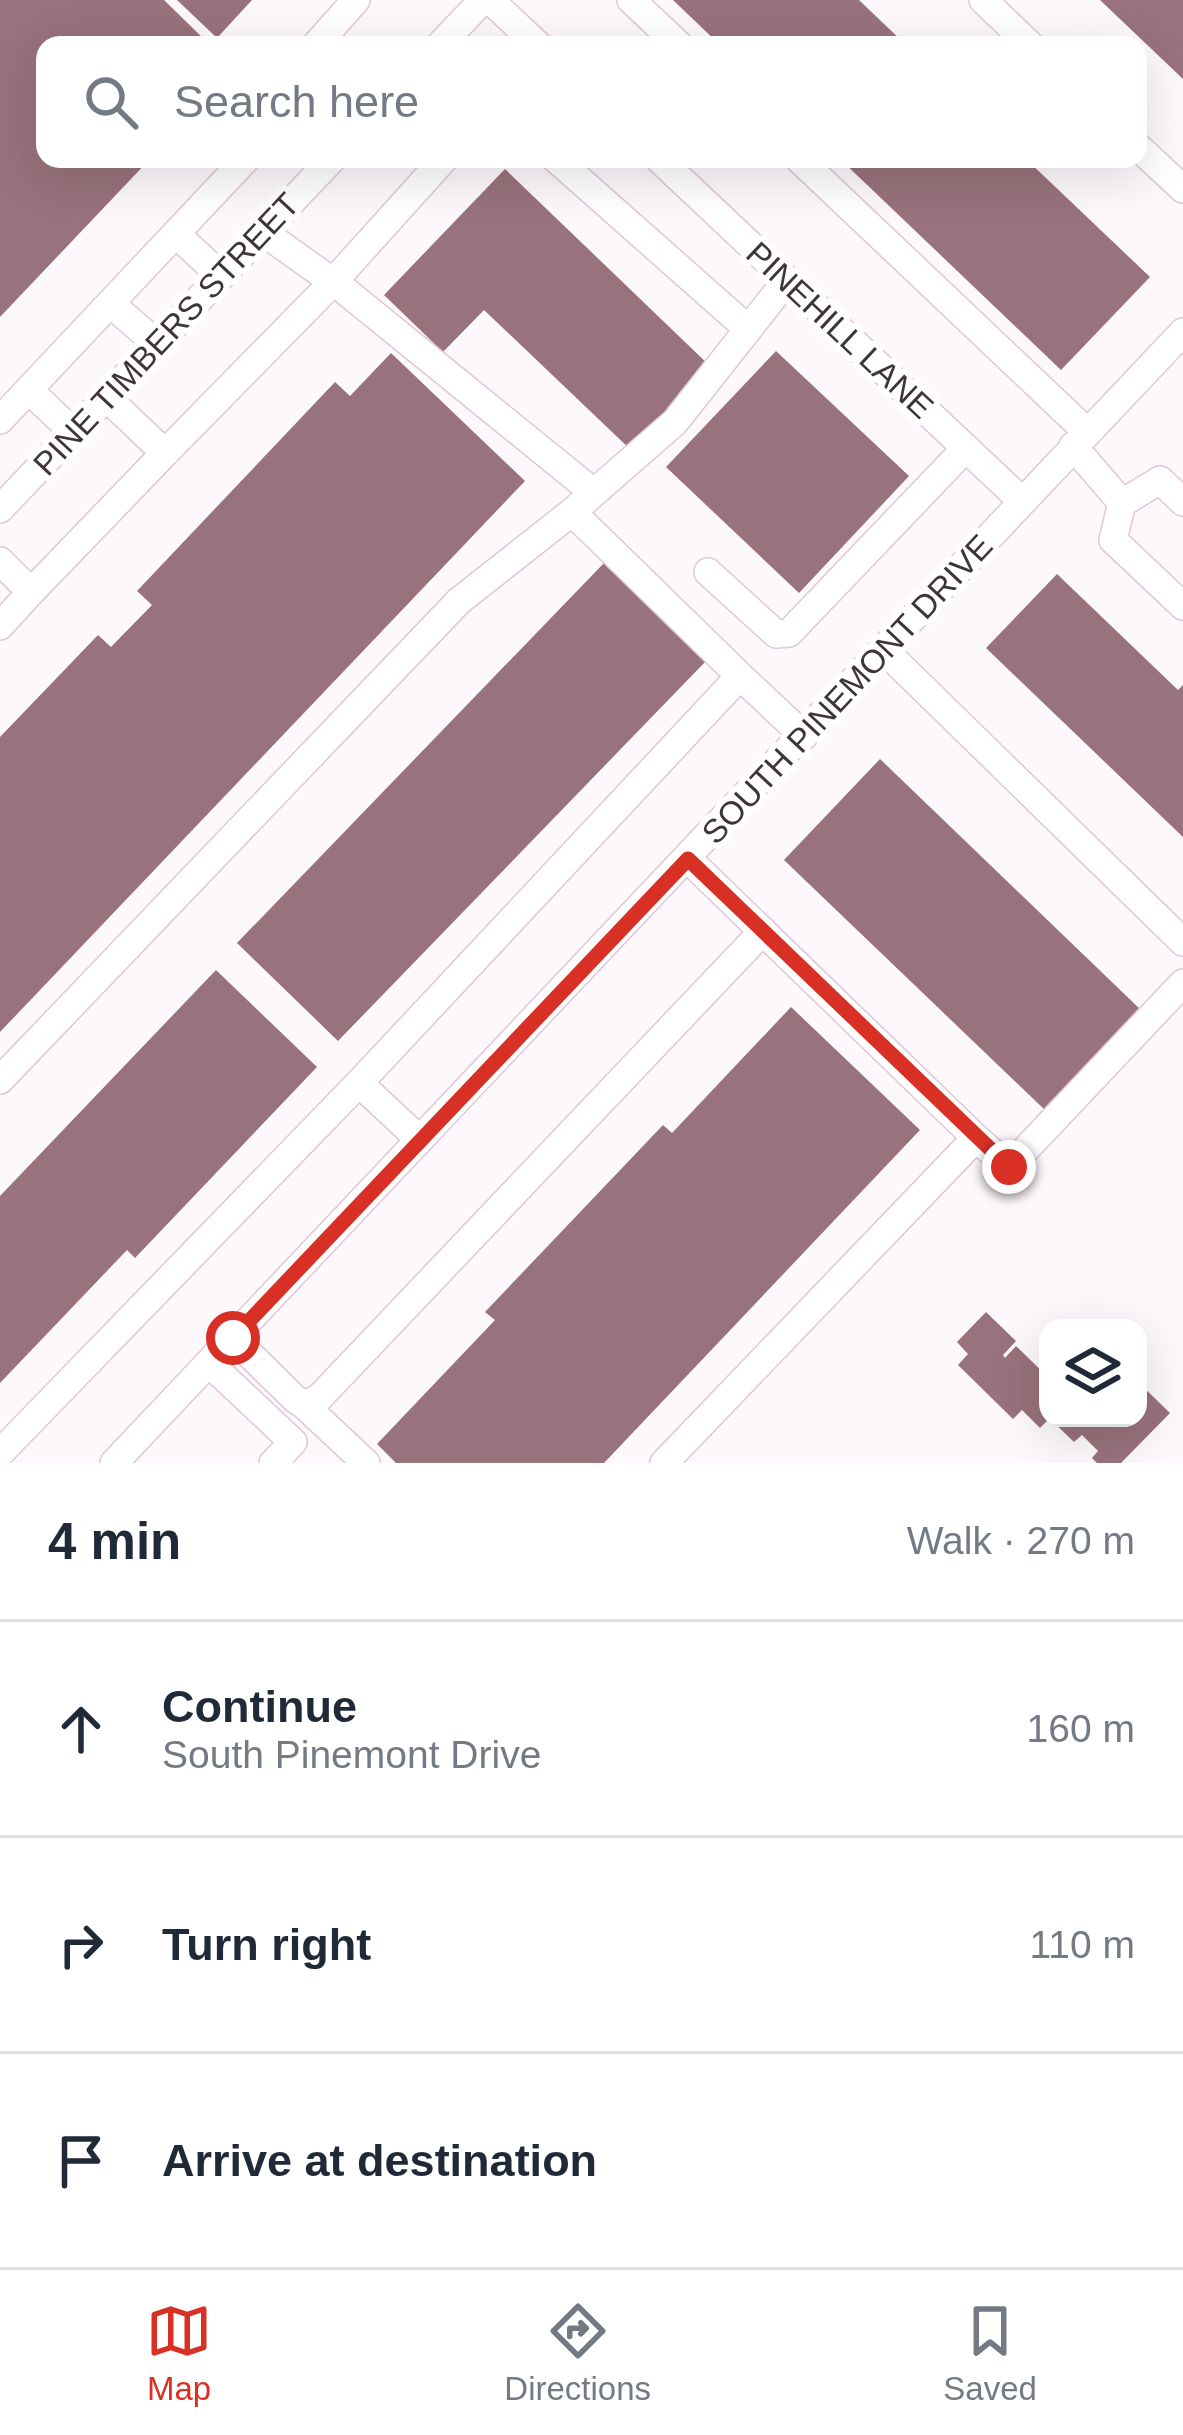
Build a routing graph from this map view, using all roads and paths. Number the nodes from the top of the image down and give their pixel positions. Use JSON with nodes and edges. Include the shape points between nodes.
{"nodes":[{"id":1,"x":356,"y":0,"type":"edge"},
{"id":2,"x":486,"y":0,"type":"edge"},
{"id":3,"x":631,"y":0,"type":"edge"},
{"id":4,"x":982,"y":0,"type":"edge"},
{"id":5,"x":324,"y":36,"type":"edge"},
{"id":6,"x":449,"y":36,"type":"edge"},
{"id":7,"x":528,"y":36,"type":"edge"},
{"id":8,"x":669,"y":36,"type":"edge"},
{"id":9,"x":1020,"y":36,"type":"edge"},
{"id":10,"x":1147,"y":155,"type":"edge"},
{"id":11,"x":238,"y":168,"type":"edge"},
{"id":12,"x":323,"y":168,"type":"edge"},
{"id":13,"x":436,"y":168,"type":"edge"},
{"id":14,"x":566,"y":168,"type":"edge"},
{"id":15,"x":669,"y":168,"type":"edge"},
{"id":16,"x":808,"y":168,"type":"edge"},
{"id":17,"x":1183,"y":189,"type":"edge"},
{"id":18,"x":263,"y":232,"type":"junction"},
{"id":19,"x":176,"y":234,"type":"junction"},
{"id":20,"x":221,"y":276,"type":"junction"},
{"id":21,"x":787,"y":280,"type":"junction"},
{"id":22,"x":333,"y":282,"type":"junction"},
{"id":23,"x":111,"y":304,"type":"junction"},
{"id":24,"x":748,"y":329,"type":"junction"},
{"id":25,"x":1183,"y":332,"type":"edge"},
{"id":26,"x":157,"y":344,"type":"junction"},
{"id":27,"x":29,"y":390,"type":"junction"},
{"id":28,"x":106,"y":398,"type":"junction"},
{"id":29,"x":0,"y":420,"type":"edge"},
{"id":30,"x":74,"y":432,"type":"junction"},
{"id":31,"x":1080,"y":439,"type":"junction"},
{"id":32,"x":966,"y":448,"type":"junction"},
{"id":33,"x":165,"y":453,"type":"junction"},
{"id":34,"x":593,"y":492,"type":"junction"},
{"id":35,"x":3,"y":501,"type":"edge"},
{"id":36,"x":1022,"y":501,"type":"junction"},
{"id":37,"x":1183,"y":502,"type":"edge"},
{"id":38,"x":1122,"y":503,"type":"junction"},
{"id":39,"x":572,"y":512,"type":"junction"},
{"id":40,"x":0,"y":561,"type":"edge"},
{"id":41,"x":708,"y":572,"type":"dead end"},
{"id":42,"x":31,"y":592,"type":"junction"},
{"id":43,"x":1183,"y":606,"type":"edge"},
{"id":44,"x":0,"y":626,"type":"edge"},
{"id":45,"x":884,"y":650,"type":"junction"},
{"id":46,"x":740,"y":676,"type":"junction"},
{"id":47,"x":804,"y":736,"type":"junction"},
{"id":48,"x":688,"y":859,"type":"junction"},
{"id":49,"x":763,"y":931,"type":"junction"},
{"id":50,"x":1183,"y":942,"type":"edge"},
{"id":51,"x":1183,"y":983,"type":"edge"},
{"id":52,"x":0,"y":1080,"type":"edge"},
{"id":53,"x":359,"y":1083,"type":"junction"},
{"id":54,"x":976,"y":1138,"type":"junction"},
{"id":55,"x":419,"y":1139,"type":"junction"},
{"id":56,"x":233,"y":1338,"type":"junction"},
{"id":57,"x":209,"y":1363,"type":"junction"},
{"id":58,"x":304,"y":1405,"type":"junction"},
{"id":59,"x":0,"y":1453,"type":"edge"},
{"id":60,"x":114,"y":1463,"type":"edge"},
{"id":61,"x":273,"y":1463,"type":"edge"},
{"id":62,"x":365,"y":1463,"type":"edge"},
{"id":63,"x":664,"y":1463,"type":"edge"}],
"edges":[{"from":1,"to":5,"type":"street"},
{"from":2,"to":6,"type":"street"},
{"from":2,"to":7,"type":"street"},
{"from":3,"to":8,"type":"street"},
{"from":4,"to":9,"type":"street"},
{"from":10,"to":17,"type":"street"},
{"from":11,"to":19,"type":"street"},
{"from":12,"to":18,"type":"street","name":"PINE TIMBERS STREET"},
{"from":13,"to":22,"type":"street"},
{"from":14,"to":24,"type":"street"},
{"from":15,"to":21,"type":"street","name":"PINEHILL LANE"},
{"from":16,"to":31,"type":"street"},
{"from":18,"to":20,"type":"street","name":"PINE TIMBERS STREET"},
{"from":18,"to":22,"type":"street"},
{"from":19,"to":20,"type":"street"},
{"from":19,"to":23,"type":"street"},
{"from":20,"to":26,"type":"street","name":"PINE TIMBERS STREET"},
{"from":21,"to":24,"type":"street"},
{"from":21,"to":32,"type":"street","name":"PINEHILL LANE"},
{"from":22,"to":33,"type":"street"},
{"from":22,"to":34,"type":"street"},
{"from":23,"to":26,"type":"street"},
{"from":23,"to":27,"type":"street"},
{"from":24,"to":34,"type":"street","via":[[675,422]]},
{"from":25,"to":31,"type":"street","name":"SOUTH PINEMONT DRIVE"},
{"from":26,"to":28,"type":"street","name":"PINE TIMBERS STREET"},
{"from":27,"to":29,"type":"street"},
{"from":27,"to":30,"type":"street"},
{"from":28,"to":30,"type":"street","name":"PINE TIMBERS STREET"},
{"from":28,"to":33,"type":"street"},
{"from":30,"to":35,"type":"street","name":"PINE TIMBERS STREET"},
{"from":31,"to":36,"type":"street","name":"SOUTH PINEMONT DRIVE"},
{"from":31,"to":38,"type":"street"},
{"from":32,"to":36,"type":"street","name":"PINEHILL LANE"},
{"from":32,"to":41,"type":"street","via":[[789,633],[776,634]]},
{"from":33,"to":42,"type":"street"},
{"from":34,"to":39,"type":"street"},
{"from":36,"to":45,"type":"street","name":"SOUTH PINEMONT DRIVE"},
{"from":37,"to":38,"type":"street","via":[[1160,480]]},
{"from":38,"to":43,"type":"street","via":[[1113,539]]},
{"from":39,"to":46,"type":"street"},
{"from":39,"to":52,"type":"street","via":[[459,601]]},
{"from":40,"to":42,"type":"street"},
{"from":42,"to":44,"type":"street"},
{"from":45,"to":47,"type":"street","name":"SOUTH PINEMONT DRIVE"},
{"from":45,"to":50,"type":"street"},
{"from":46,"to":47,"type":"street"},
{"from":46,"to":53,"type":"street"},
{"from":47,"to":48,"type":"street","name":"SOUTH PINEMONT DRIVE"},
{"from":48,"to":49,"type":"street"},
{"from":48,"to":55,"type":"street","name":"SOUTH PINEMONT DRIVE"},
{"from":49,"to":54,"type":"street"},
{"from":49,"to":58,"type":"street"},
{"from":51,"to":54,"type":"street","via":[[1009,1167]]},
{"from":53,"to":55,"type":"street"},
{"from":53,"to":59,"type":"street"},
{"from":54,"to":63,"type":"street"},
{"from":55,"to":56,"type":"street","name":"SOUTH PINEMONT DRIVE"},
{"from":56,"to":57,"type":"street","name":"SOUTH PINEMONT DRIVE"},
{"from":56,"to":58,"type":"street"},
{"from":57,"to":60,"type":"street","name":"SOUTH PINEMONT DRIVE"},
{"from":57,"to":61,"type":"street","via":[[293,1442]]},
{"from":58,"to":62,"type":"street"}]}
